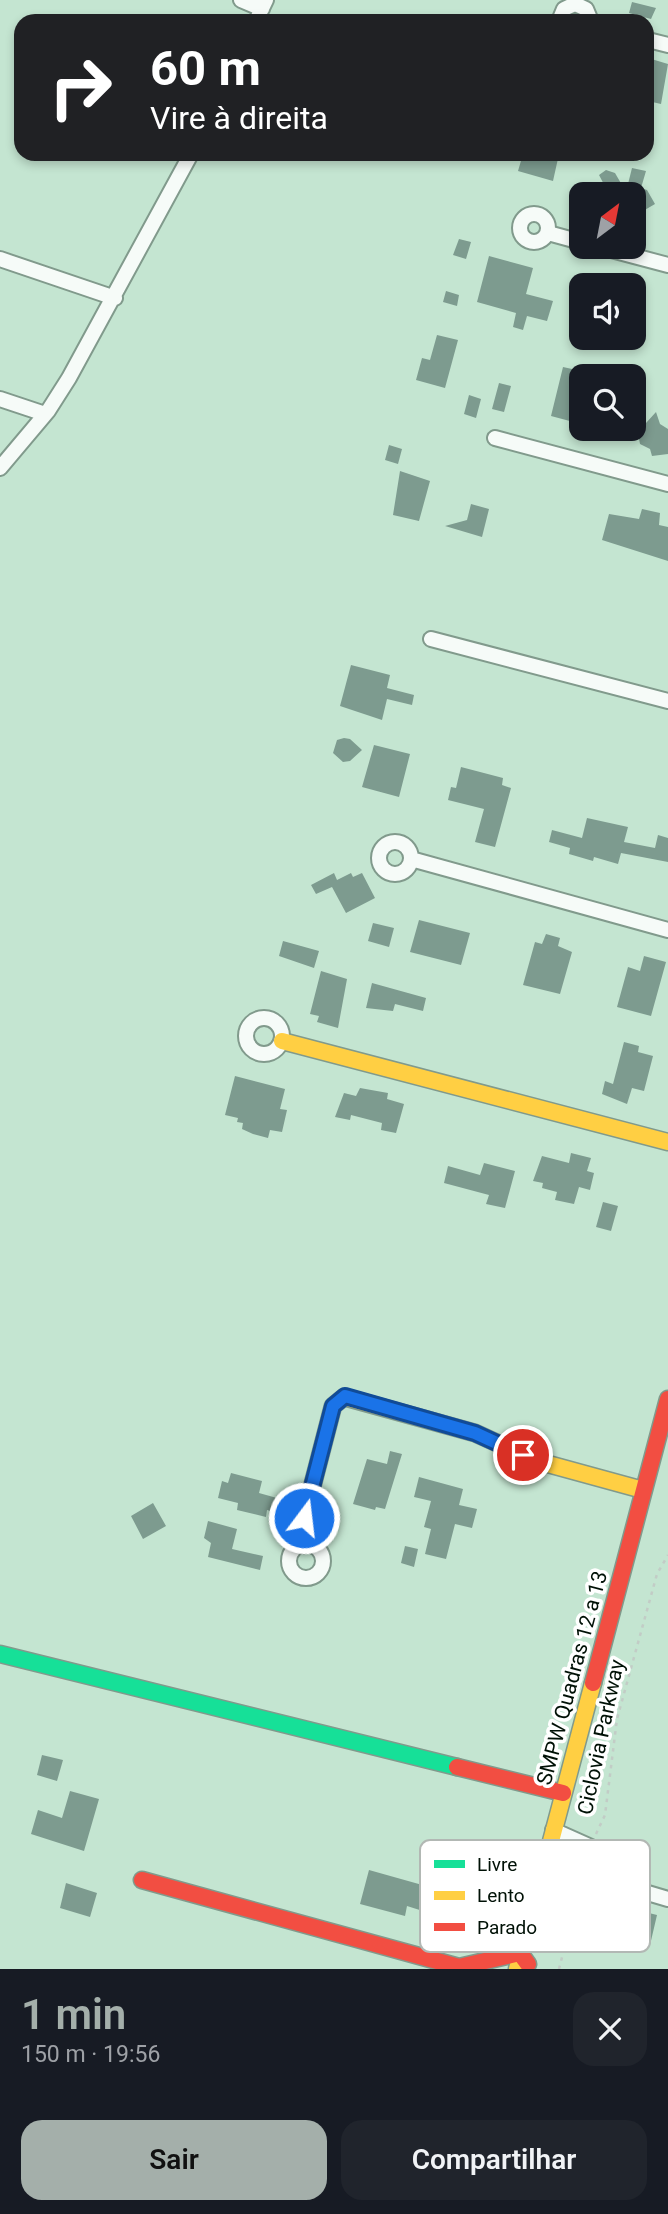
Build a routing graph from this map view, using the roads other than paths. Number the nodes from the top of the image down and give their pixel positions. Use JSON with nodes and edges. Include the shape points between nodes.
{"nodes":[{"id":1,"x":241,"y":0,"type":"edge"},
{"id":2,"x":261,"y":10,"type":"edge"},
{"id":3,"x":562,"y":14,"type":"edge"},
{"id":4,"x":588,"y":14,"type":"edge"},
{"id":5,"x":187,"y":161,"type":"edge"},
{"id":6,"x":548,"y":233,"type":"dead end"},
{"id":7,"x":569,"y":239,"type":"edge"},
{"id":8,"x":0,"y":259,"type":"edge"},
{"id":9,"x":645,"y":259,"type":"edge"},
{"id":10,"x":668,"y":265,"type":"edge"},
{"id":11,"x":116,"y":298,"type":"junction"},
{"id":12,"x":0,"y":399,"type":"edge"},
{"id":13,"x":45,"y":414,"type":"junction"},
{"id":14,"x":495,"y":438,"type":"dead end"},
{"id":15,"x":0,"y":468,"type":"edge"},
{"id":16,"x":668,"y":484,"type":"edge"},
{"id":17,"x":431,"y":639,"type":"dead end"},
{"id":18,"x":668,"y":701,"type":"edge"},
{"id":19,"x":411,"y":859,"type":"dead end"},
{"id":20,"x":668,"y":930,"type":"edge"},
{"id":21,"x":282,"y":1041,"type":"dead end"},
{"id":22,"x":668,"y":1142,"type":"edge"},
{"id":23,"x":668,"y":1399,"type":"edge"},
{"id":24,"x":643,"y":1490,"type":"junction"},
{"id":25,"x":304,"y":1545,"type":"dead end"},
{"id":26,"x":0,"y":1654,"type":"edge"},
{"id":27,"x":563,"y":1793,"type":"junction"},
{"id":28,"x":553,"y":1830,"type":"junction"},
{"id":29,"x":550,"y":1840,"type":"edge"},
{"id":30,"x":575,"y":1840,"type":"edge"},
{"id":31,"x":142,"y":1880,"type":"dead end"},
{"id":32,"x":650,"y":1894,"type":"edge"},
{"id":33,"x":668,"y":1899,"type":"edge"},
{"id":34,"x":519,"y":1961,"type":"edge"},
{"id":35,"x":460,"y":1968,"type":"edge"},
{"id":36,"x":532,"y":1969,"type":"edge"}],
"edges":[{"from":1,"to":2,"type":"street"},
{"from":3,"to":4,"type":"street","via":[[575,4]]},
{"from":5,"to":11,"type":"street"},
{"from":6,"to":7,"type":"street"},
{"from":8,"to":11,"type":"street"},
{"from":9,"to":10,"type":"street"},
{"from":11,"to":13,"type":"street"},
{"from":12,"to":13,"type":"street"},
{"from":13,"to":15,"type":"street"},
{"from":14,"to":16,"type":"street"},
{"from":17,"to":18,"type":"street"},
{"from":19,"to":20,"type":"street"},
{"from":21,"to":22,"type":"street"},
{"from":23,"to":24,"type":"street","name":"SMPW Quadras 12 a 13"},
{"from":24,"to":25,"type":"street","via":[[537,1461],[475,1433],[345,1396],[333,1406],[304,1518]]},
{"from":24,"to":27,"type":"street","name":"SMPW Quadras 12 a 13"},
{"from":26,"to":27,"type":"street"},
{"from":27,"to":28,"type":"street","name":"SMPW Quadras 12 a 13"},
{"from":28,"to":29,"type":"street","name":"SMPW Quadras 12 a 13"},
{"from":28,"to":30,"type":"street"},
{"from":31,"to":35,"type":"street"},
{"from":32,"to":33,"type":"street"},
{"from":34,"to":35,"type":"street"},
{"from":34,"to":36,"type":"street"}]}
